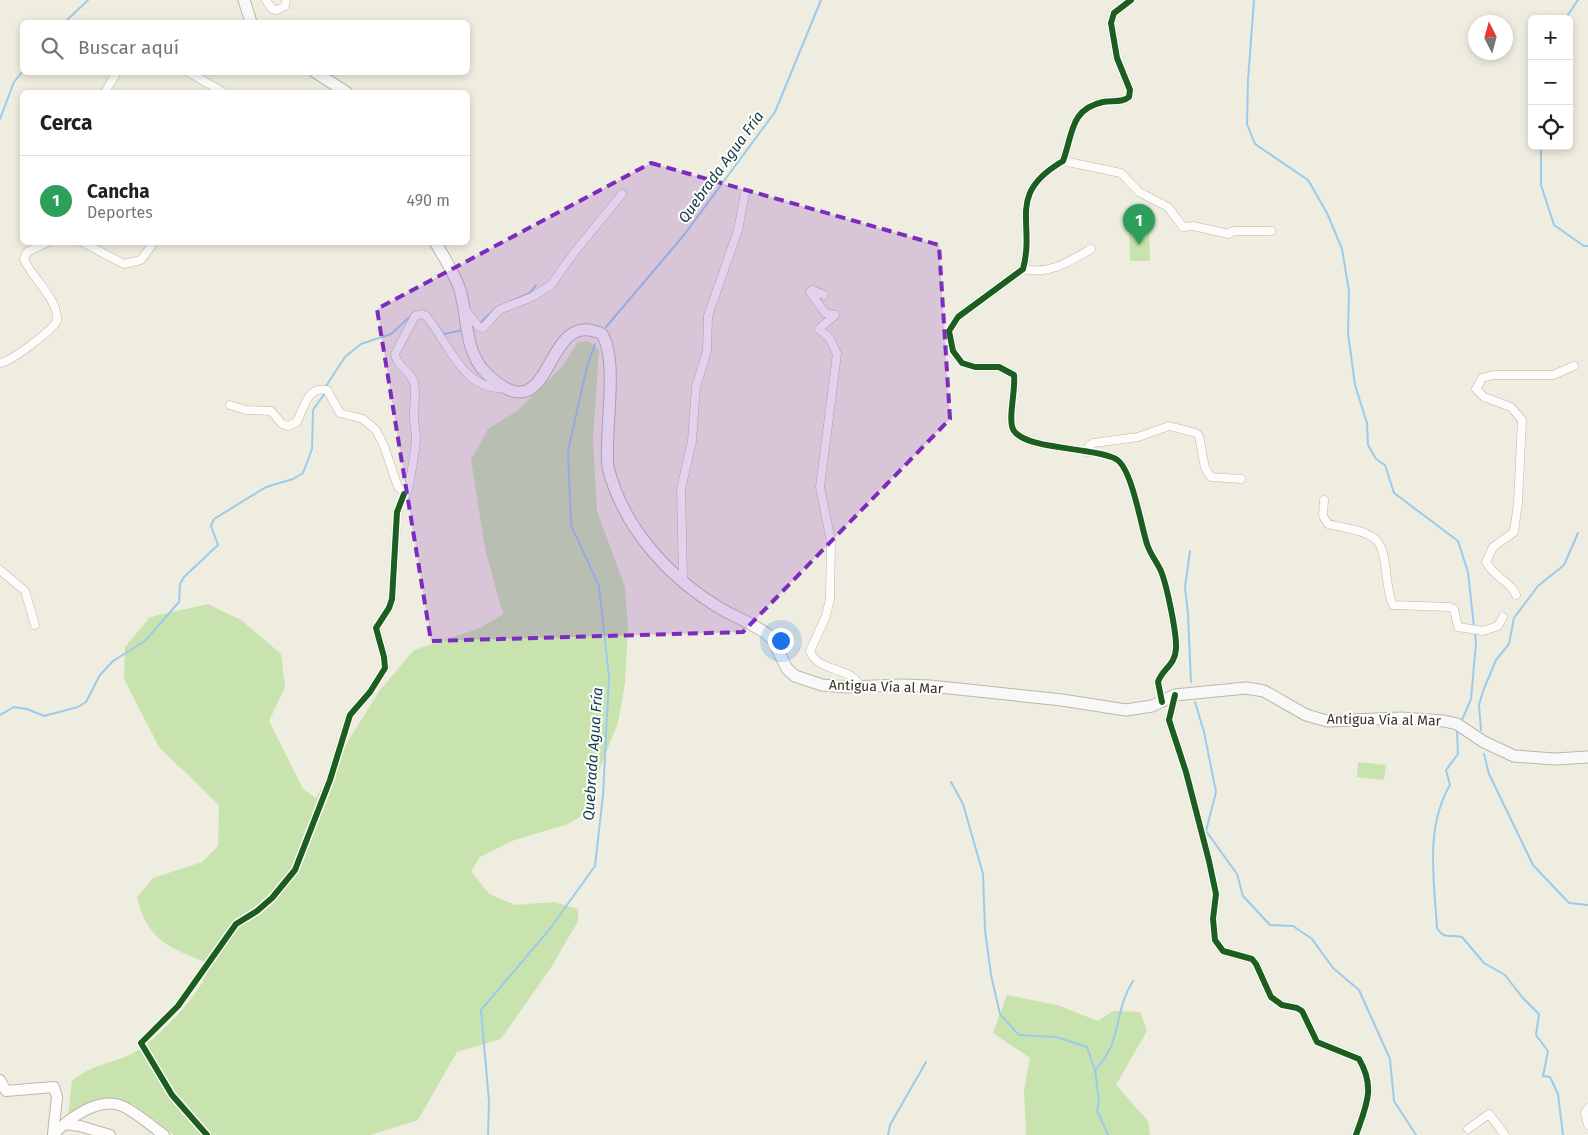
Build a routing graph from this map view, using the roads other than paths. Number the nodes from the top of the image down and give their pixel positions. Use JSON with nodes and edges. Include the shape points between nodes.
{"nodes":[{"id":1,"x":244,"y":0,"type":"edge"},
{"id":2,"x":266,"y":0,"type":"edge"},
{"id":3,"x":286,"y":0,"type":"edge"},
{"id":4,"x":1131,"y":0,"type":"edge"},
{"id":5,"x":250,"y":20,"type":"edge"},
{"id":6,"x":116,"y":75,"type":"edge"},
{"id":7,"x":193,"y":75,"type":"edge"},
{"id":8,"x":320,"y":75,"type":"edge"},
{"id":9,"x":106,"y":90,"type":"edge"},
{"id":10,"x":220,"y":90,"type":"edge"},
{"id":11,"x":343,"y":90,"type":"edge"},
{"id":12,"x":1062,"y":161,"type":"junction"},
{"id":13,"x":745,"y":193,"type":"dead end"},
{"id":14,"x":622,"y":194,"type":"dead end"},
{"id":15,"x":1271,"y":231,"type":"dead end"},
{"id":16,"x":42,"y":245,"type":"edge"},
{"id":17,"x":88,"y":245,"type":"edge"},
{"id":18,"x":152,"y":245,"type":"edge"},
{"id":19,"x":437,"y":245,"type":"edge"},
{"id":20,"x":1091,"y":249,"type":"dead end"},
{"id":21,"x":1023,"y":269,"type":"junction"},
{"id":22,"x":824,"y":295,"type":"dead end"},
{"id":23,"x":466,"y":311,"type":"junction"},
{"id":24,"x":0,"y":363,"type":"edge"},
{"id":25,"x":1574,"y":366,"type":"dead end"},
{"id":26,"x":504,"y":388,"type":"junction"},
{"id":27,"x":230,"y":405,"type":"dead end"},
{"id":28,"x":1087,"y":452,"type":"junction"},
{"id":29,"x":1241,"y":479,"type":"dead end"},
{"id":30,"x":404,"y":494,"type":"junction"},
{"id":31,"x":1324,"y":500,"type":"dead end"},
{"id":32,"x":0,"y":570,"type":"edge"},
{"id":33,"x":683,"y":580,"type":"junction"},
{"id":34,"x":1516,"y":595,"type":"dead end"},
{"id":35,"x":1504,"y":617,"type":"dead end"},
{"id":36,"x":35,"y":625,"type":"dead end"},
{"id":37,"x":860,"y":686,"type":"junction"},
{"id":38,"x":1175,"y":695,"type":"junction"},
{"id":39,"x":1162,"y":702,"type":"junction"},
{"id":40,"x":1588,"y":757,"type":"edge"},
{"id":41,"x":0,"y":1080,"type":"edge"},
{"id":42,"x":1588,"y":1108,"type":"edge"},
{"id":43,"x":65,"y":1124,"type":"junction"},
{"id":44,"x":1588,"y":1125,"type":"edge"},
{"id":45,"x":1468,"y":1129,"type":"dead end"},
{"id":46,"x":54,"y":1134,"type":"edge"},
{"id":47,"x":110,"y":1135,"type":"edge"},
{"id":48,"x":164,"y":1135,"type":"edge"},
{"id":49,"x":207,"y":1135,"type":"edge"},
{"id":50,"x":1356,"y":1135,"type":"edge"},
{"id":51,"x":1505,"y":1135,"type":"edge"}],
"edges":[{"from":1,"to":5,"type":"main road"},
{"from":2,"to":3,"type":"street","via":[[276,10],[285,6]]},
{"from":4,"to":12,"type":"street","via":[[1114,13],[1111,22],[1117,58],[1130,97],[1082,110]]},
{"from":6,"to":9,"type":"street"},
{"from":7,"to":10,"type":"street"},
{"from":8,"to":11,"type":"main road"},
{"from":12,"to":15,"type":"street","via":[[1121,173],[1139,192],[1168,206],[1183,227],[1229,234],[1234,231]]},
{"from":12,"to":21,"type":"street","via":[[1049,169],[1030,190]]},
{"from":13,"to":33,"type":"street","via":[[738,230],[708,316],[707,351],[696,387],[692,441],[681,489]]},
{"from":14,"to":23,"type":"street","via":[[551,285],[532,297],[499,310],[483,328]]},
{"from":16,"to":24,"type":"street","via":[[27,252],[24,259],[39,279],[55,309],[57,320],[22,351]]},
{"from":17,"to":18,"type":"street","via":[[124,264],[141,260]]},
{"from":19,"to":23,"type":"main road","via":[[460,287]]},
{"from":20,"to":21,"type":"street","via":[[1060,268]]},
{"from":21,"to":28,"type":"street","via":[[954,321],[949,331],[953,351],[966,365],[999,367],[1014,375],[1011,425],[1017,434],[1032,441]]},
{"from":22,"to":37,"type":"street","via":[[810,292],[825,313],[835,315],[819,329],[830,339],[837,354],[820,487],[831,542],[830,599],[810,652],[815,660],[851,676]]},
{"from":23,"to":26,"type":"main road","via":[[469,342],[475,359]]},
{"from":25,"to":34,"type":"street","via":[[1553,375],[1493,375],[1482,378],[1476,390],[1484,397],[1511,407],[1522,420],[1514,532],[1493,547],[1486,562],[1493,574],[1512,586]]},
{"from":26,"to":30,"type":"street","via":[[481,386],[472,379],[426,316],[415,316],[395,354],[412,379],[415,393],[416,438],[410,467],[410,488]]},
{"from":26,"to":33,"type":"main road","name":"Antigua Vía al Mar","via":[[522,391],[536,384],[547,371],[560,345],[575,331],[584,329],[602,334],[609,362],[606,453],[612,483],[646,546]]},
{"from":27,"to":30,"type":"street","via":[[246,410],[270,411],[288,426],[297,422],[311,394],[327,390],[340,413],[363,419],[376,430],[398,488]]},
{"from":28,"to":29,"type":"street","via":[[1094,443],[1138,437],[1169,426],[1199,436],[1205,468],[1211,476]]},
{"from":28,"to":39,"type":"street","via":[[1122,464],[1150,553],[1160,570],[1176,638],[1172,664],[1158,682]]},
{"from":30,"to":49,"type":"street","via":[[397,512],[392,599],[376,628],[385,668],[350,715],[300,859],[272,898],[257,912],[236,924],[183,1000],[141,1042],[172,1095]]},
{"from":31,"to":35,"type":"street","via":[[1323,516],[1328,524],[1361,532],[1380,545],[1393,605],[1449,607],[1454,609],[1458,627],[1483,631],[1498,626]]},
{"from":32,"to":36,"type":"street","via":[[25,591]]},
{"from":33,"to":37,"type":"main road","name":"Antigua Vía al Mar","via":[[723,610],[767,634],[787,669],[795,676],[822,685]]},
{"from":37,"to":39,"type":"main road","name":"Antigua Vía al Mar","via":[[930,686],[1126,710]]},
{"from":38,"to":39,"type":"main road","name":"Antigua Vía al Mar"},
{"from":38,"to":40,"type":"main road","name":"Antigua Vía al Mar","via":[[1246,688],[1264,690],[1306,715],[1327,721],[1400,718],[1444,721],[1457,724],[1514,756],[1555,760]]},
{"from":38,"to":50,"type":"street","via":[[1169,720],[1186,772],[1216,894],[1215,940],[1223,951],[1252,960],[1271,997],[1282,1005],[1302,1011],[1317,1042],[1359,1059],[1368,1077],[1369,1093]]},
{"from":41,"to":46,"type":"street","via":[[6,1091],[54,1087],[57,1097]]},
{"from":42,"to":44,"type":"street","via":[[1585,1113]]},
{"from":43,"to":46,"type":"street"},
{"from":43,"to":47,"type":"street"},
{"from":43,"to":48,"type":"street","via":[[84,1111],[103,1105],[121,1105]]},
{"from":45,"to":51,"type":"street","via":[[1488,1114]]}]}
